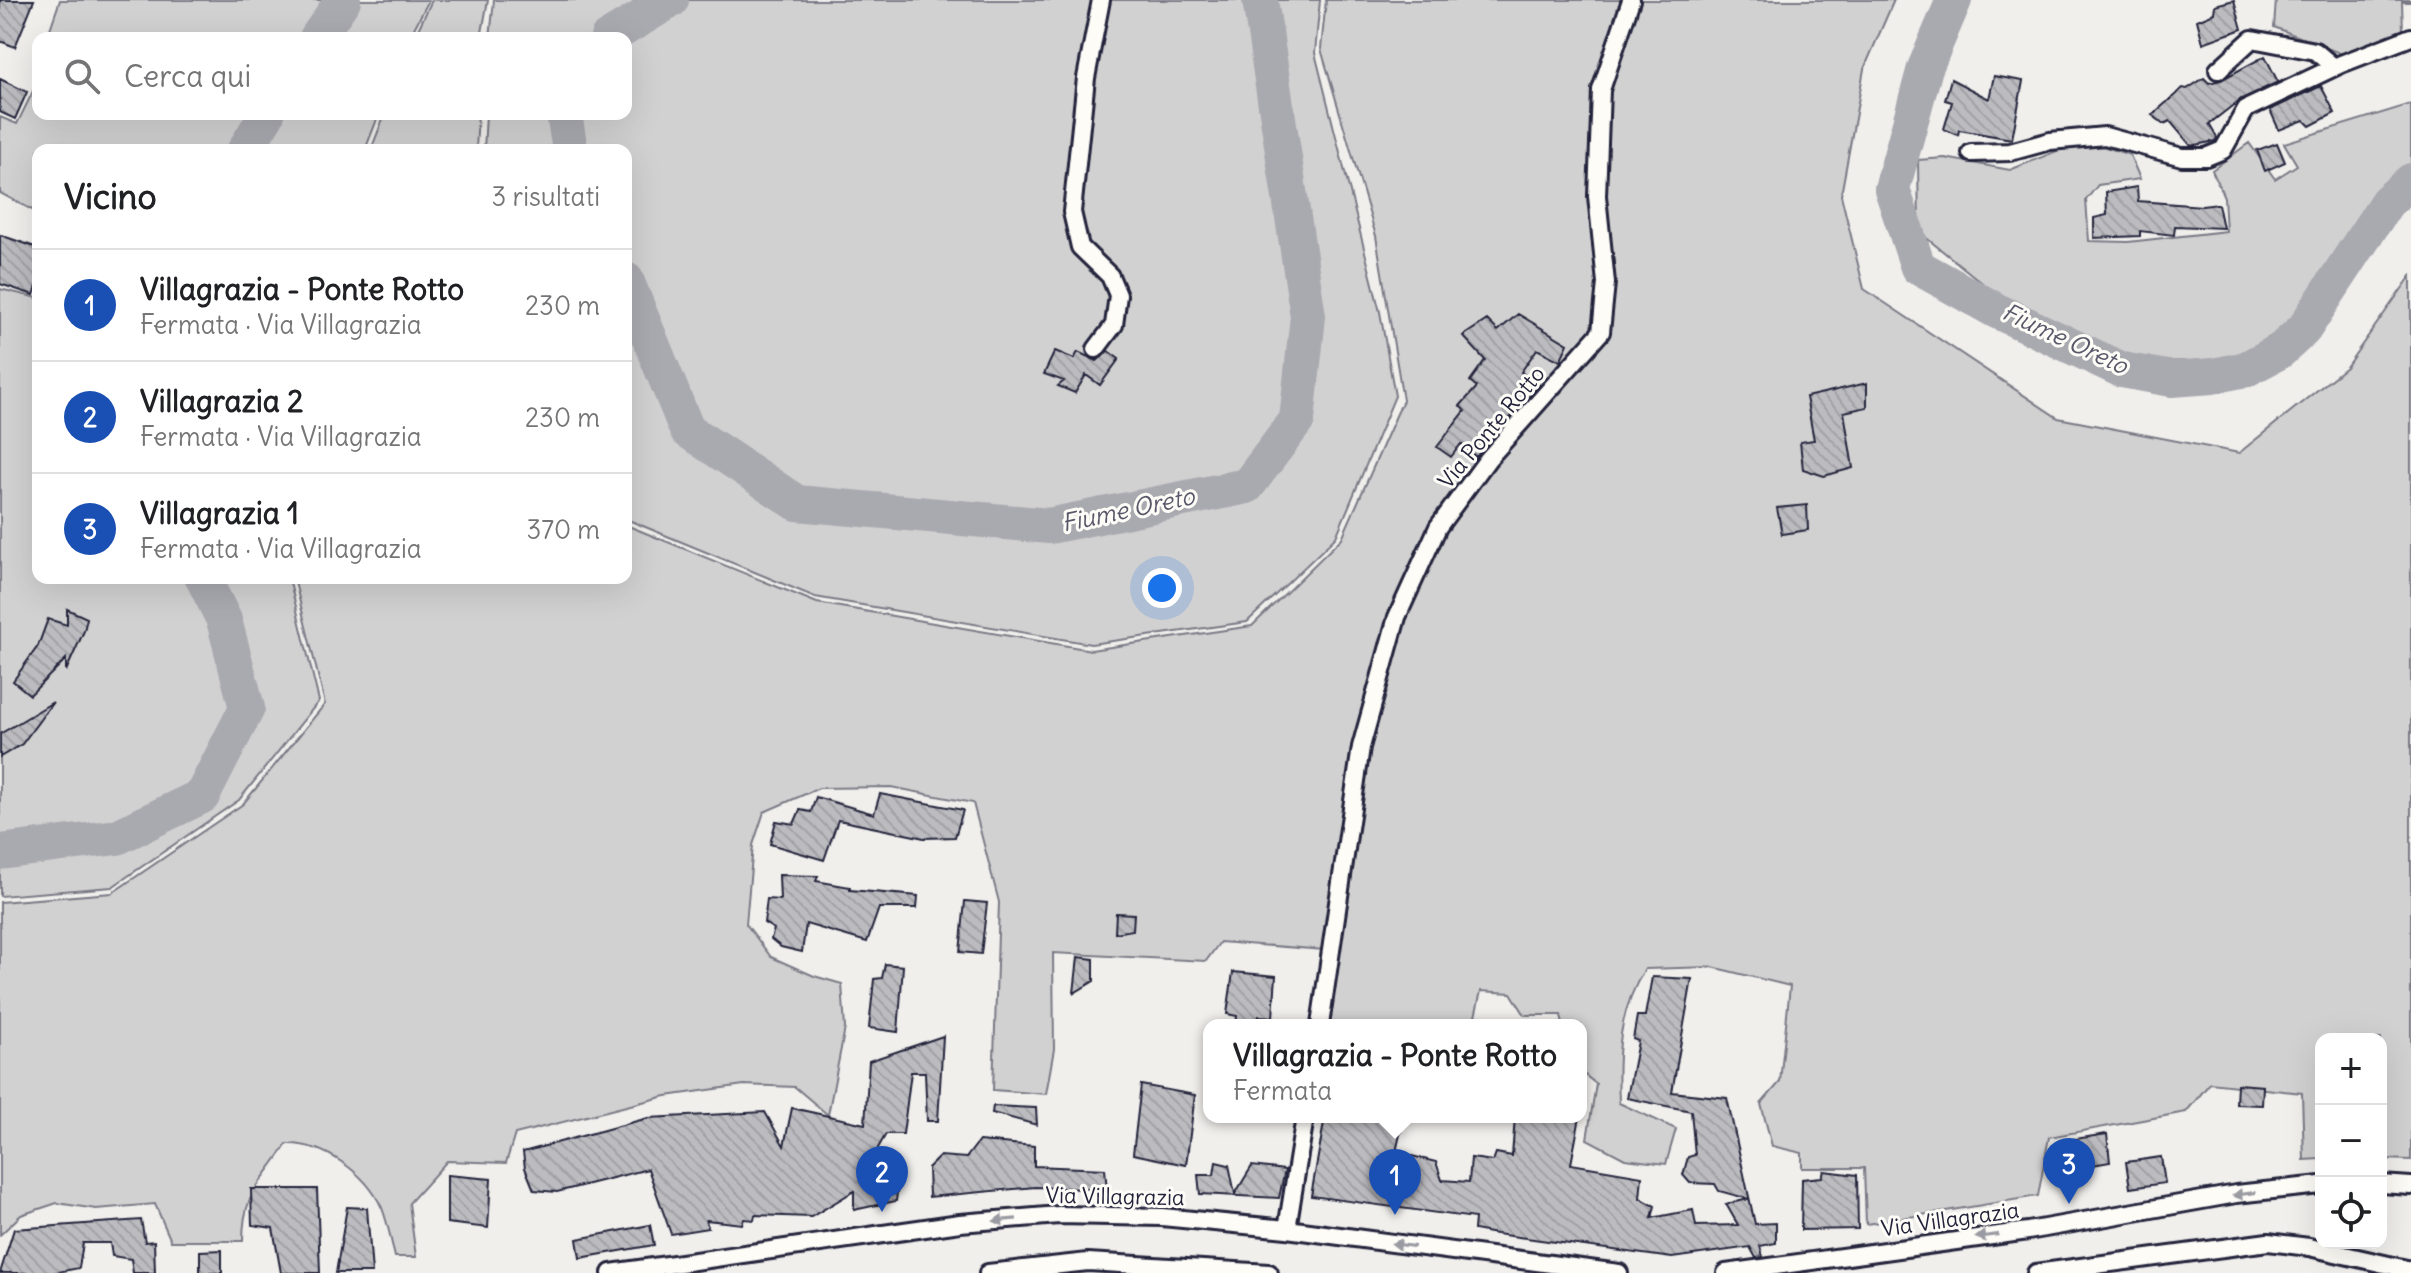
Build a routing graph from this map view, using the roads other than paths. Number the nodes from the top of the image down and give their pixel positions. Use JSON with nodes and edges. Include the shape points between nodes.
{"nodes":[{"id":1,"x":1101,"y":0,"type":"edge"},
{"id":2,"x":1631,"y":0,"type":"edge"},
{"id":3,"x":2411,"y":37,"type":"edge"},
{"id":4,"x":2334,"y":67,"type":"junction"},
{"id":5,"x":2218,"y":70,"type":"dead end"},
{"id":6,"x":1971,"y":153,"type":"dead end"},
{"id":7,"x":1096,"y":349,"type":"dead end"},
{"id":8,"x":1321,"y":1019,"type":"edge"},
{"id":9,"x":1304,"y":1123,"type":"edge"},
{"id":10,"x":2387,"y":1184,"type":"edge"},
{"id":11,"x":2315,"y":1186,"type":"edge"},
{"id":12,"x":2411,"y":1186,"type":"edge"},
{"id":13,"x":1287,"y":1229,"type":"junction"},
{"id":14,"x":1501,"y":1266,"type":"edge"},
{"id":15,"x":1138,"y":1268,"type":"edge"},
{"id":16,"x":2411,"y":1270,"type":"edge"},
{"id":17,"x":611,"y":1273,"type":"edge"},
{"id":18,"x":988,"y":1273,"type":"edge"},
{"id":19,"x":1269,"y":1273,"type":"edge"},
{"id":20,"x":1619,"y":1273,"type":"edge"},
{"id":21,"x":1726,"y":1273,"type":"edge"},
{"id":22,"x":2036,"y":1273,"type":"edge"}],
"edges":[{"from":1,"to":7,"type":"street","via":[[1086,78],[1072,212],[1080,247],[1110,276],[1118,295],[1114,325]]},
{"from":2,"to":8,"type":"street","name":"Via Ponte Rotto","via":[[1601,90],[1597,196],[1606,283],[1601,332],[1488,459],[1438,527],[1397,617],[1361,747]]},
{"from":3,"to":4,"type":"street"},
{"from":4,"to":5,"type":"street","via":[[2315,51],[2252,39]]},
{"from":4,"to":6,"type":"street","via":[[2246,109],[2223,150],[2206,157],[2182,157],[2105,136]]},
{"from":9,"to":13,"type":"street"},
{"from":10,"to":12,"type":"street"},
{"from":11,"to":21,"type":"street","name":"Via Villagrazia","one_way":true},
{"from":14,"to":13,"type":"street","name":"Via Villagrazia","one_way":true},
{"from":13,"to":17,"type":"street","name":"Via Villagrazia","one_way":true,"via":[[1162,1217],[1059,1215],[960,1223]]},
{"from":14,"to":20,"type":"street","name":"Via Villagrazia"},
{"from":15,"to":18,"type":"street","via":[[1088,1262]]},
{"from":15,"to":19,"type":"street"},
{"from":16,"to":22,"type":"street","via":[[2268,1242]]}]}
